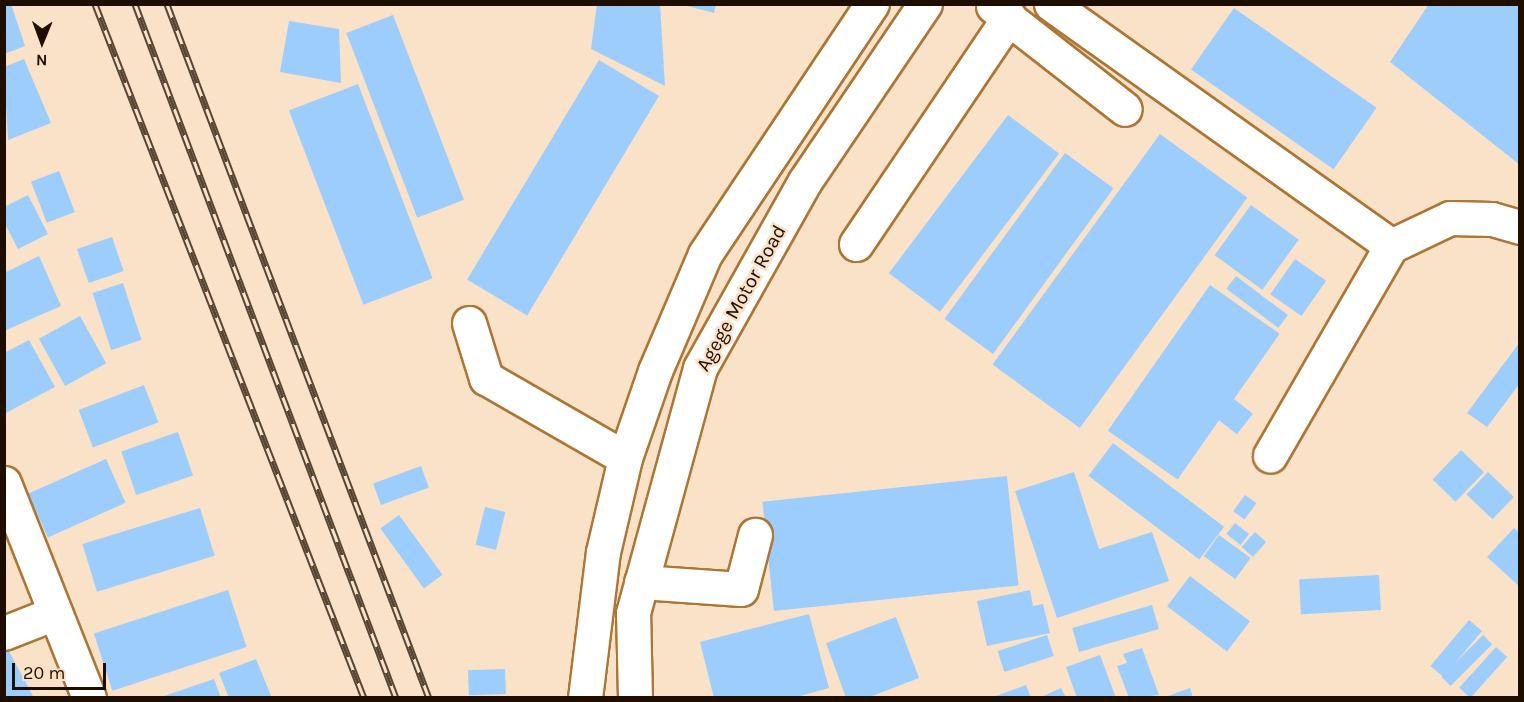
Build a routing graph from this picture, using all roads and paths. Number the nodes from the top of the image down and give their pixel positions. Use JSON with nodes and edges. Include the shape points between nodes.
{"nodes":[{"id":1,"x":872,"y":4,"type":"edge"},
{"id":2,"x":925,"y":4,"type":"edge"},
{"id":3,"x":1051,"y":4,"type":"edge"},
{"id":4,"x":1000,"y":11,"type":"edge"},
{"id":5,"x":1125,"y":109,"type":"dead end"},
{"id":6,"x":1520,"y":227,"type":"edge"},
{"id":7,"x":856,"y":244,"type":"dead end"},
{"id":8,"x":1391,"y":246,"type":"junction"},
{"id":9,"x":469,"y":322,"type":"dead end"},
{"id":10,"x":1270,"y":456,"type":"dead end"},
{"id":11,"x":625,"y":458,"type":"junction"},
{"id":12,"x":4,"y":483,"type":"edge"},
{"id":13,"x":755,"y":535,"type":"dead end"},
{"id":14,"x":641,"y":582,"type":"junction"},
{"id":15,"x":55,"y":612,"type":"junction"},
{"id":16,"x":4,"y":633,"type":"edge"},
{"id":17,"x":89,"y":698,"type":"edge"},
{"id":18,"x":585,"y":698,"type":"edge"},
{"id":19,"x":635,"y":698,"type":"edge"}],
"edges":[{"from":1,"to":11,"type":"main road","via":[[705,254]]},
{"from":2,"to":14,"type":"main road","name":"Agege Motor Road","via":[[805,181],[700,368]]},
{"from":3,"to":8,"type":"main road"},
{"from":4,"to":5,"type":"main road"},
{"from":4,"to":7,"type":"main road"},
{"from":6,"to":8,"type":"main road","via":[[1492,219],[1450,218]]},
{"from":8,"to":10,"type":"main road"},
{"from":9,"to":11,"type":"main road","via":[[486,378]]},
{"from":11,"to":18,"type":"main road","via":[[603,552]]},
{"from":12,"to":15,"type":"main road"},
{"from":13,"to":14,"type":"main road","via":[[741,589]]},
{"from":14,"to":19,"type":"main road","name":"Agege Motor Road","via":[[633,613]]},
{"from":15,"to":16,"type":"main road"},
{"from":15,"to":17,"type":"main road"}]}
